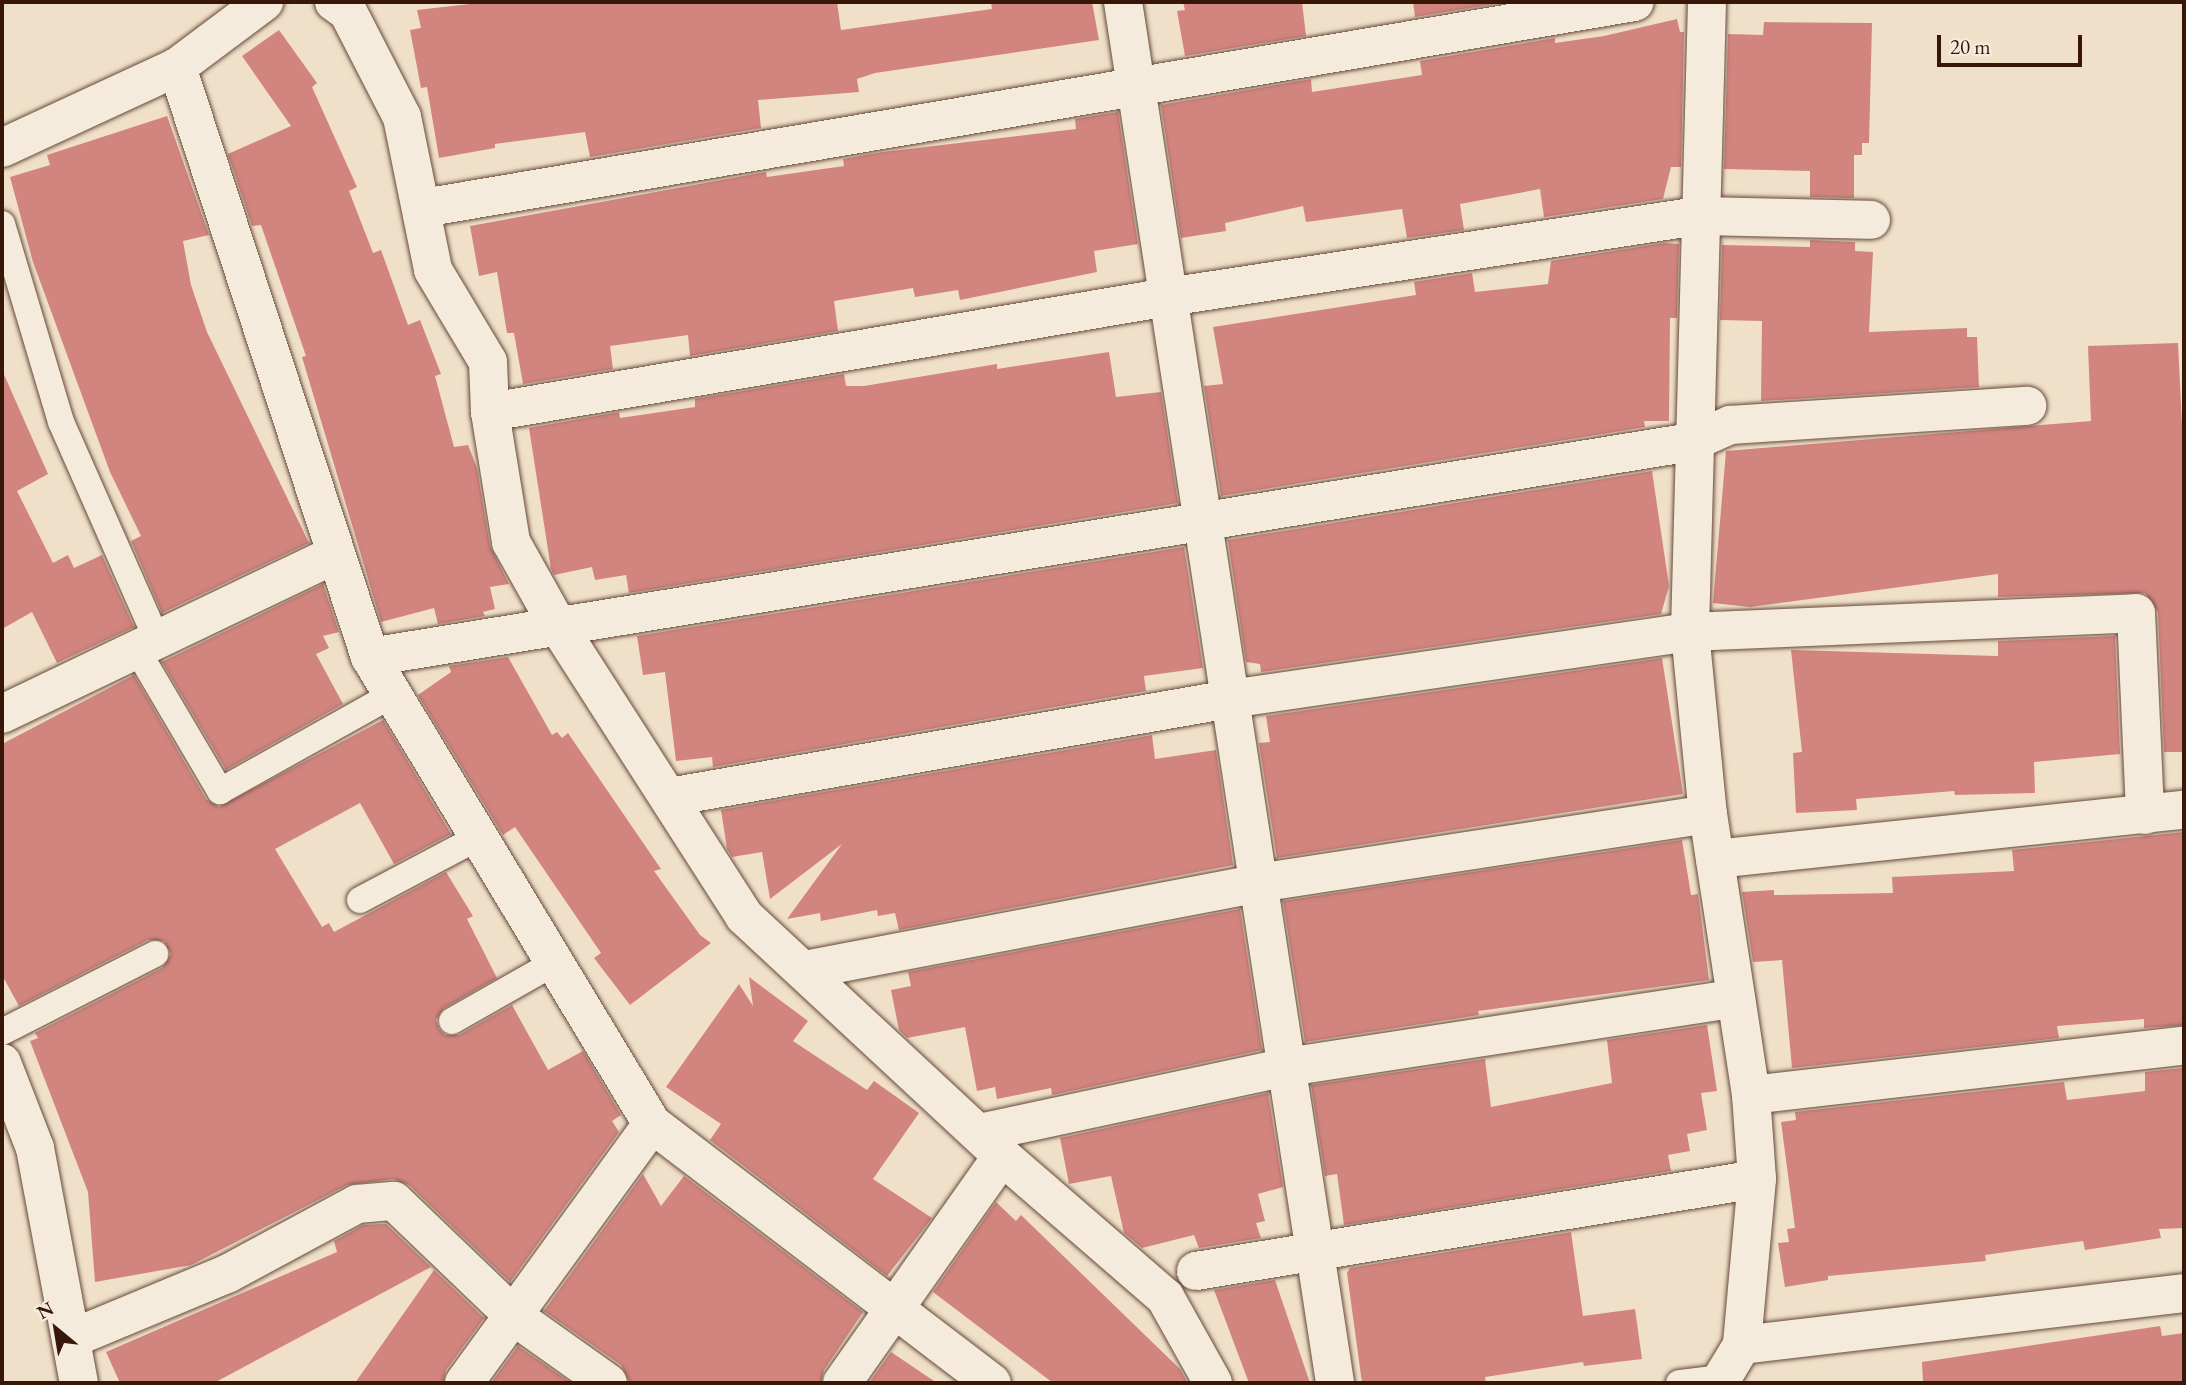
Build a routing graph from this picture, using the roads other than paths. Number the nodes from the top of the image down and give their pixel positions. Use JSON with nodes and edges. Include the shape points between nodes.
{"nodes":[{"id":1,"x":264,"y":2,"type":"edge"},
{"id":2,"x":1123,"y":2,"type":"edge"},
{"id":3,"x":1635,"y":2,"type":"edge"},
{"id":4,"x":1707,"y":2,"type":"edge"},
{"id":5,"x":348,"y":5,"type":"edge"},
{"id":6,"x":177,"y":67,"type":"junction"},
{"id":7,"x":1136,"y":87,"type":"junction"},
{"id":8,"x":2,"y":148,"type":"edge"},
{"id":9,"x":423,"y":208,"type":"junction"},
{"id":10,"x":1698,"y":216,"type":"junction"},
{"id":11,"x":1871,"y":220,"type":"dead end"},
{"id":12,"x":2,"y":224,"type":"edge"},
{"id":13,"x":1168,"y":297,"type":"junction"},
{"id":14,"x":2027,"y":406,"type":"dead end"},
{"id":15,"x":490,"y":412,"type":"junction"},
{"id":16,"x":1692,"y":442,"type":"junction"},
{"id":17,"x":1202,"y":520,"type":"junction"},
{"id":18,"x":334,"y":555,"type":"junction"},
{"id":19,"x":558,"y":626,"type":"junction"},
{"id":20,"x":1690,"y":632,"type":"junction"},
{"id":21,"x":147,"y":645,"type":"junction"},
{"id":22,"x":370,"y":657,"type":"junction"},
{"id":23,"x":390,"y":696,"type":"junction"},
{"id":24,"x":1230,"y":699,"type":"junction"},
{"id":25,"x":3,"y":710,"type":"edge"},
{"id":26,"x":669,"y":797,"type":"junction"},
{"id":27,"x":2184,"y":810,"type":"edge"},
{"id":28,"x":1708,"y":814,"type":"junction"},
{"id":29,"x":2144,"y":815,"type":"junction"},
{"id":30,"x":479,"y":837,"type":"junction"},
{"id":31,"x":1715,"y":859,"type":"junction"},
{"id":32,"x":1258,"y":883,"type":"junction"},
{"id":33,"x":360,"y":900,"type":"dead end"},
{"id":34,"x":155,"y":954,"type":"dead end"},
{"id":35,"x":556,"y":962,"type":"junction"},
{"id":36,"x":804,"y":970,"type":"junction"},
{"id":37,"x":1736,"y":998,"type":"junction"},
{"id":38,"x":452,"y":1021,"type":"dead end"},
{"id":39,"x":2,"y":1032,"type":"edge"},
{"id":40,"x":2184,"y":1046,"type":"edge"},
{"id":41,"x":2,"y":1063,"type":"edge"},
{"id":42,"x":1287,"y":1066,"type":"junction"},
{"id":43,"x":1751,"y":1095,"type":"junction"},
{"id":44,"x":652,"y":1124,"type":"junction"},
{"id":45,"x":990,"y":1145,"type":"junction"},
{"id":46,"x":1757,"y":1179,"type":"junction"},
{"id":47,"x":1315,"y":1252,"type":"junction"},
{"id":48,"x":1196,"y":1271,"type":"dead end"},
{"id":49,"x":2184,"y":1293,"type":"edge"},
{"id":50,"x":893,"y":1312,"type":"junction"},
{"id":51,"x":515,"y":1317,"type":"junction"},
{"id":52,"x":73,"y":1338,"type":"junction"},
{"id":53,"x":1742,"y":1345,"type":"junction"},
{"id":54,"x":1720,"y":1380,"type":"edge"},
{"id":55,"x":79,"y":1383,"type":"edge"},
{"id":56,"x":464,"y":1383,"type":"edge"},
{"id":57,"x":608,"y":1383,"type":"edge"},
{"id":58,"x":842,"y":1383,"type":"edge"},
{"id":59,"x":992,"y":1383,"type":"edge"},
{"id":60,"x":1213,"y":1383,"type":"edge"},
{"id":61,"x":1335,"y":1383,"type":"edge"},
{"id":62,"x":1679,"y":1383,"type":"edge"}],
"edges":[{"from":1,"to":6,"type":"street"},
{"from":2,"to":7,"type":"street"},
{"from":3,"to":7,"type":"street"},
{"from":4,"to":10,"type":"street"},
{"from":5,"to":9,"type":"street","via":[[402,117]]},
{"from":6,"to":8,"type":"street"},
{"from":6,"to":18,"type":"street"},
{"from":7,"to":9,"type":"street"},
{"from":7,"to":13,"type":"street"},
{"from":9,"to":15,"type":"street","via":[[433,270],[488,362]]},
{"from":10,"to":11,"type":"street"},
{"from":10,"to":13,"type":"street"},
{"from":10,"to":16,"type":"street"},
{"from":12,"to":21,"type":"lane","via":[[61,422]]},
{"from":13,"to":15,"type":"street"},
{"from":13,"to":17,"type":"street"},
{"from":14,"to":16,"type":"street","via":[[1730,425]]},
{"from":15,"to":19,"type":"street","via":[[511,542]]},
{"from":16,"to":17,"type":"street"},
{"from":16,"to":20,"type":"street"},
{"from":17,"to":19,"type":"street"},
{"from":17,"to":24,"type":"street"},
{"from":18,"to":21,"type":"street"},
{"from":18,"to":22,"type":"street"},
{"from":19,"to":22,"type":"street"},
{"from":19,"to":26,"type":"street"},
{"from":20,"to":24,"type":"street"},
{"from":20,"to":28,"type":"street"},
{"from":20,"to":29,"type":"street","via":[[2136,613]]},
{"from":21,"to":23,"type":"lane","via":[[220,791]]},
{"from":21,"to":25,"type":"street"},
{"from":22,"to":23,"type":"street"},
{"from":23,"to":30,"type":"street"},
{"from":24,"to":26,"type":"street"},
{"from":24,"to":32,"type":"street"},
{"from":26,"to":36,"type":"street","via":[[744,916]]},
{"from":27,"to":29,"type":"street"},
{"from":28,"to":31,"type":"street"},
{"from":28,"to":32,"type":"street"},
{"from":29,"to":31,"type":"street"},
{"from":30,"to":33,"type":"lane"},
{"from":30,"to":35,"type":"street"},
{"from":31,"to":37,"type":"street"},
{"from":32,"to":36,"type":"street"},
{"from":32,"to":42,"type":"street"},
{"from":34,"to":39,"type":"lane"},
{"from":35,"to":38,"type":"lane"},
{"from":35,"to":44,"type":"street"},
{"from":36,"to":45,"type":"street"},
{"from":37,"to":42,"type":"street"},
{"from":37,"to":43,"type":"street"},
{"from":40,"to":43,"type":"street"},
{"from":41,"to":52,"type":"street","via":[[35,1148]]},
{"from":42,"to":45,"type":"street"},
{"from":42,"to":47,"type":"street"},
{"from":43,"to":46,"type":"street"},
{"from":44,"to":50,"type":"street"},
{"from":44,"to":51,"type":"street"},
{"from":45,"to":50,"type":"street"},
{"from":45,"to":60,"type":"street","via":[[1165,1297]]},
{"from":46,"to":47,"type":"street"},
{"from":46,"to":53,"type":"street"},
{"from":47,"to":48,"type":"street"},
{"from":47,"to":61,"type":"street"},
{"from":49,"to":53,"type":"street"},
{"from":50,"to":58,"type":"street"},
{"from":50,"to":59,"type":"street"},
{"from":51,"to":52,"type":"street","via":[[394,1201],[357,1204],[227,1274]]},
{"from":51,"to":56,"type":"street"},
{"from":51,"to":57,"type":"street"},
{"from":52,"to":55,"type":"street"},
{"from":53,"to":54,"type":"street"},
{"from":54,"to":62,"type":"lane"}]}
